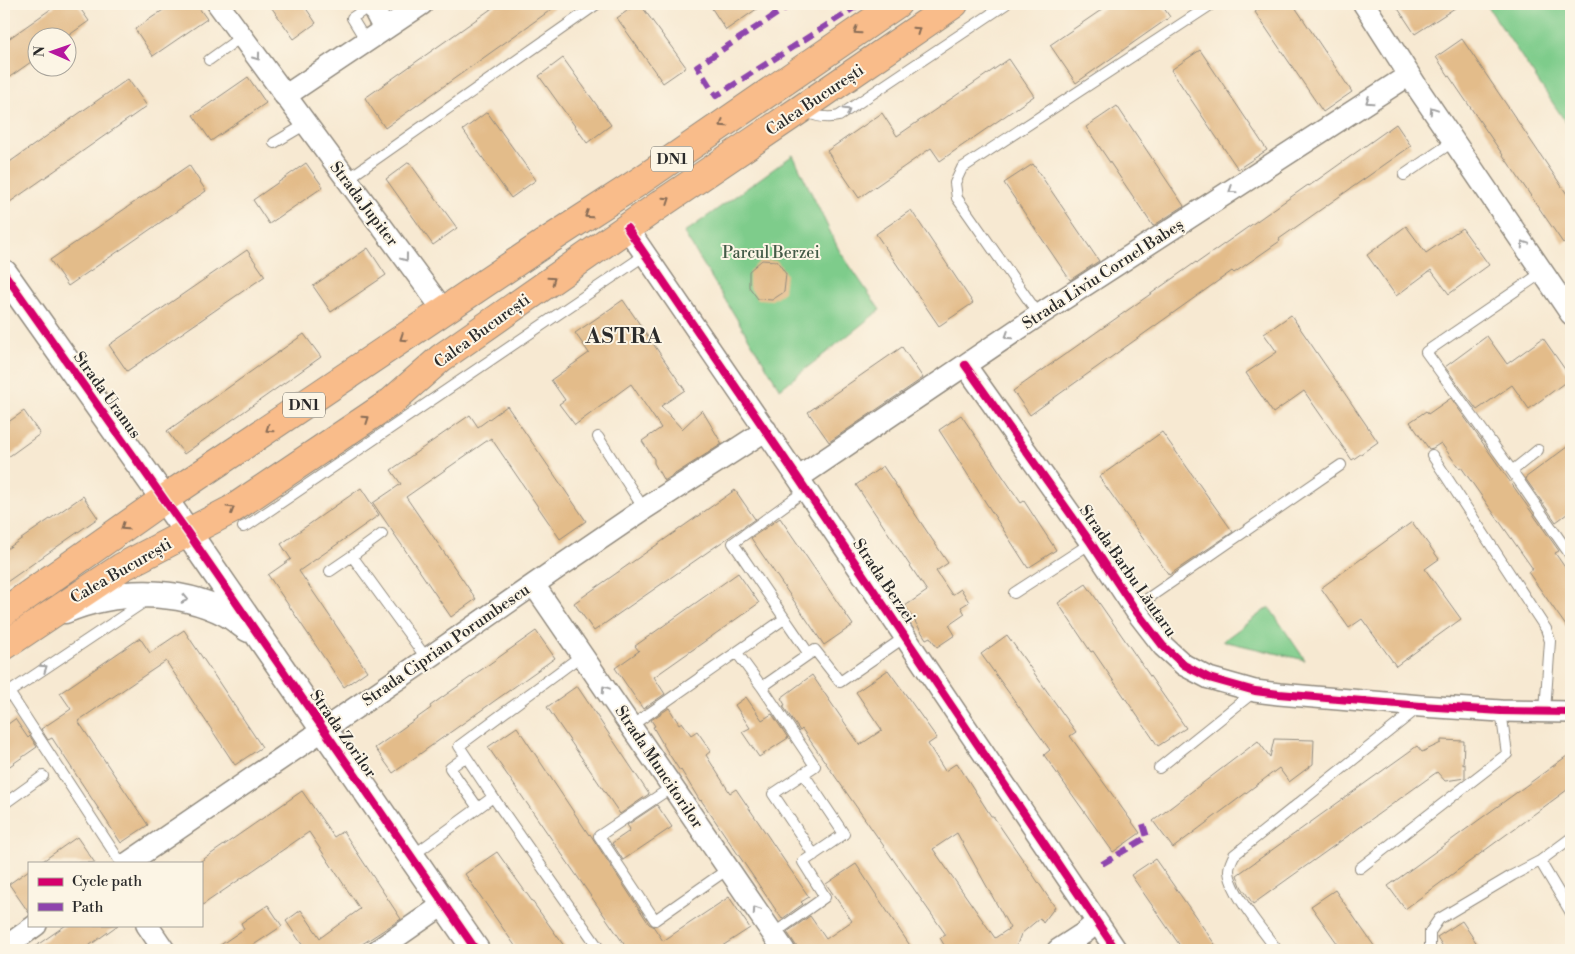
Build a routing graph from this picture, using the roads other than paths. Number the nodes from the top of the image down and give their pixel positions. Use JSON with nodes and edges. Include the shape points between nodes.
{"nodes":[{"id":1,"x":218,"y":4,"type":"edge"},
{"id":2,"x":371,"y":4,"type":"edge"},
{"id":3,"x":422,"y":4,"type":"edge"},
{"id":4,"x":597,"y":4,"type":"edge"},
{"id":5,"x":897,"y":4,"type":"edge"},
{"id":6,"x":954,"y":4,"type":"edge"},
{"id":7,"x":1006,"y":4,"type":"edge"},
{"id":8,"x":1212,"y":4,"type":"edge"},
{"id":9,"x":1364,"y":4,"type":"edge"},
{"id":10,"x":384,"y":29,"type":"junction"},
{"id":11,"x":241,"y":37,"type":"junction"},
{"id":12,"x":366,"y":41,"type":"junction"},
{"id":13,"x":209,"y":60,"type":"dead end"},
{"id":14,"x":1409,"y":75,"type":"junction"},
{"id":15,"x":285,"y":96,"type":"junction"},
{"id":16,"x":801,"y":109,"type":"junction"},
{"id":17,"x":306,"y":124,"type":"junction"},
{"id":18,"x":1454,"y":141,"type":"junction"},
{"id":19,"x":274,"y":143,"type":"dead end"},
{"id":20,"x":1404,"y":176,"type":"dead end"},
{"id":21,"x":346,"y":180,"type":"junction"},
{"id":22,"x":627,"y":228,"type":"junction"},
{"id":23,"x":645,"y":255,"type":"junction"},
{"id":24,"x":1543,"y":272,"type":"junction"},
{"id":25,"x":4,"y":273,"type":"edge"},
{"id":26,"x":444,"y":311,"type":"junction"},
{"id":27,"x":1571,"y":314,"type":"edge"},
{"id":28,"x":1039,"y":316,"type":"junction"},
{"id":29,"x":965,"y":365,"type":"junction"},
{"id":30,"x":766,"y":430,"type":"junction"},
{"id":31,"x":598,"y":437,"type":"dead end"},
{"id":32,"x":1538,"y":450,"type":"dead end"},
{"id":33,"x":1432,"y":455,"type":"dead end"},
{"id":34,"x":1341,"y":465,"type":"dead end"},
{"id":35,"x":1512,"y":471,"type":"junction"},
{"id":36,"x":802,"y":484,"type":"junction"},
{"id":37,"x":164,"y":499,"type":"junction"},
{"id":38,"x":644,"y":509,"type":"junction"},
{"id":39,"x":243,"y":527,"type":"dead end"},
{"id":40,"x":188,"y":533,"type":"junction"},
{"id":41,"x":382,"y":534,"type":"dead end"},
{"id":42,"x":1091,"y":543,"type":"junction"},
{"id":43,"x":352,"y":556,"type":"junction"},
{"id":44,"x":1571,"y":556,"type":"edge"},
{"id":45,"x":330,"y":571,"type":"dead end"},
{"id":46,"x":534,"y":585,"type":"junction"},
{"id":47,"x":1014,"y":593,"type":"dead end"},
{"id":48,"x":155,"y":595,"type":"junction"},
{"id":49,"x":1134,"y":608,"type":"junction"},
{"id":50,"x":4,"y":612,"type":"edge"},
{"id":51,"x":784,"y":619,"type":"junction"},
{"id":52,"x":37,"y":622,"type":"junction"},
{"id":53,"x":259,"y":636,"type":"junction"},
{"id":54,"x":905,"y":637,"type":"junction"},
{"id":55,"x":4,"y":646,"type":"edge"},
{"id":56,"x":736,"y":652,"type":"junction"},
{"id":57,"x":809,"y":654,"type":"junction"},
{"id":58,"x":582,"y":655,"type":"junction"},
{"id":59,"x":427,"y":659,"type":"junction"},
{"id":60,"x":762,"y":688,"type":"junction"},
{"id":61,"x":1255,"y":691,"type":"junction"},
{"id":62,"x":6,"y":694,"type":"edge"},
{"id":63,"x":1421,"y":706,"type":"junction"},
{"id":64,"x":1502,"y":711,"type":"junction"},
{"id":65,"x":1545,"y":712,"type":"junction"},
{"id":66,"x":1571,"y":712,"type":"edge"},
{"id":67,"x":630,"y":726,"type":"junction"},
{"id":68,"x":323,"y":729,"type":"junction"},
{"id":69,"x":465,"y":757,"type":"junction"},
{"id":70,"x":1158,"y":768,"type":"dead end"},
{"id":71,"x":803,"y":773,"type":"junction"},
{"id":72,"x":44,"y":776,"type":"dead end"},
{"id":73,"x":672,"y":787,"type":"junction"},
{"id":74,"x":493,"y":797,"type":"junction"},
{"id":75,"x":4,"y":804,"type":"edge"},
{"id":76,"x":478,"y":808,"type":"junction"},
{"id":77,"x":1571,"y":838,"type":"edge"},
{"id":78,"x":814,"y":855,"type":"junction"},
{"id":79,"x":412,"y":856,"type":"junction"},
{"id":80,"x":120,"y":862,"type":"edge"},
{"id":81,"x":129,"y":862,"type":"edge"},
{"id":82,"x":1540,"y":862,"type":"junction"},
{"id":83,"x":1360,"y":868,"type":"dead end"},
{"id":84,"x":728,"y":869,"type":"junction"},
{"id":85,"x":444,"y":904,"type":"junction"},
{"id":86,"x":1571,"y":913,"type":"edge"},
{"id":87,"x":1097,"y":922,"type":"junction"},
{"id":88,"x":35,"y":926,"type":"edge"},
{"id":89,"x":148,"y":926,"type":"edge"},
{"id":90,"x":778,"y":942,"type":"edge"},
{"id":91,"x":4,"y":948,"type":"edge"},
{"id":92,"x":164,"y":950,"type":"edge"},
{"id":93,"x":378,"y":950,"type":"edge"},
{"id":94,"x":476,"y":950,"type":"edge"},
{"id":95,"x":600,"y":950,"type":"edge"},
{"id":96,"x":1058,"y":950,"type":"edge"},
{"id":97,"x":1116,"y":950,"type":"edge"},
{"id":98,"x":1277,"y":950,"type":"edge"},
{"id":99,"x":1430,"y":950,"type":"edge"}],
"edges":[{"from":1,"to":11,"type":"street","name":"Strada Jupiter"},
{"from":2,"to":10,"type":"street"},
{"from":2,"to":12,"type":"lane","via":[[352,18]]},
{"from":3,"to":10,"type":"street"},
{"from":4,"to":21,"type":"lane"},
{"from":5,"to":26,"type":"main road","name":"Calea București","number":"DN1","one_way":true},
{"from":16,"to":6,"type":"main road","name":"Calea București","number":"DN1","one_way":true},
{"from":16,"to":7,"type":"lane","one_way":true,"via":[[824,118],[839,116]]},
{"from":8,"to":28,"type":"lane","via":[[962,168],[955,183],[958,198]]},
{"from":9,"to":14,"type":"street"},
{"from":10,"to":12,"type":"street"},
{"from":11,"to":13,"type":"lane"},
{"from":11,"to":15,"type":"street","name":"Strada Jupiter","one_way":true},
{"from":12,"to":15,"type":"street"},
{"from":18,"to":14,"type":"street","one_way":true},
{"from":14,"to":28,"type":"street","name":"Strada Liviu Cornel Babeș","one_way":true},
{"from":15,"to":17,"type":"street","name":"Strada Jupiter"},
{"from":22,"to":16,"type":"main road","name":"Calea București","number":"DN1","one_way":true},
{"from":17,"to":19,"type":"lane"},
{"from":17,"to":21,"type":"street","name":"Strada Jupiter"},
{"from":18,"to":20,"type":"lane"},
{"from":24,"to":18,"type":"street","one_way":true},
{"from":21,"to":26,"type":"street","name":"Strada Jupiter","one_way":true},
{"from":22,"to":23,"type":"street","name":"Strada Berzei"},
{"from":40,"to":22,"type":"main road","name":"Calea București","number":"DN1","one_way":true,"via":[[231,510],[390,402],[441,358]]},
{"from":23,"to":30,"type":"street","name":"Strada Berzei"},
{"from":23,"to":39,"type":"lane"},
{"from":24,"to":27,"type":"street"},
{"from":24,"to":35,"type":"lane","via":[[1426,352]]},
{"from":25,"to":37,"type":"street","name":"Strada Uranus"},
{"from":26,"to":37,"type":"main road","name":"Calea București","number":"DN1","one_way":true},
{"from":28,"to":29,"type":"street","name":"Strada Liviu Cornel Babeș","one_way":true},
{"from":29,"to":36,"type":"street","name":"Strada Liviu Cornel Babeș"},
{"from":29,"to":42,"type":"street","name":"Strada Barbu Lăutaru"},
{"from":30,"to":36,"type":"street","name":"Strada Berzei"},
{"from":30,"to":38,"type":"street","name":"Strada Ciprian Porumbescu"},
{"from":31,"to":38,"type":"lane"},
{"from":32,"to":35,"type":"lane"},
{"from":33,"to":65,"type":"lane","via":[[1546,629],[1550,641]]},
{"from":34,"to":49,"type":"lane"},
{"from":35,"to":44,"type":"lane"},
{"from":36,"to":51,"type":"lane","via":[[732,543]]},
{"from":36,"to":54,"type":"street","name":"Strada Berzei"},
{"from":37,"to":40,"type":"street","name":"Strada Uranus"},
{"from":37,"to":50,"type":"main road","name":"Calea București","number":"DN1","one_way":true},
{"from":38,"to":46,"type":"street","name":"Strada Ciprian Porumbescu"},
{"from":40,"to":52,"type":"main road","name":"Calea București","number":"DN1","via":[[122,567]]},
{"from":40,"to":53,"type":"street","name":"Strada Zorilor"},
{"from":41,"to":43,"type":"lane"},
{"from":42,"to":47,"type":"lane"},
{"from":42,"to":49,"type":"street","name":"Strada Barbu Lăutaru"},
{"from":43,"to":45,"type":"lane"},
{"from":43,"to":59,"type":"lane"},
{"from":46,"to":58,"type":"street","name":"Strada Muncitorilor"},
{"from":46,"to":59,"type":"street","name":"Strada Ciprian Porumbescu"},
{"from":48,"to":52,"type":"street","via":[[108,596]]},
{"from":48,"to":53,"type":"street","one_way":true,"via":[[200,602],[227,614]]},
{"from":62,"to":48,"type":"lane","one_way":true},
{"from":49,"to":61,"type":"street","name":"Strada Barbu Lăutaru","via":[[1163,646],[1184,665],[1209,678]]},
{"from":51,"to":56,"type":"lane"},
{"from":51,"to":57,"type":"lane"},
{"from":52,"to":55,"type":"main road","name":"Calea București","number":"DN1"},
{"from":53,"to":68,"type":"street","name":"Strada Zorilor"},
{"from":54,"to":57,"type":"lane","via":[[840,682],[816,650]]},
{"from":54,"to":87,"type":"street","name":"Strada Berzei"},
{"from":56,"to":60,"type":"lane"},
{"from":56,"to":67,"type":"lane"},
{"from":57,"to":60,"type":"lane"},
{"from":67,"to":58,"type":"street","name":"Strada Muncitorilor","one_way":true},
{"from":58,"to":69,"type":"lane","via":[[459,746]]},
{"from":59,"to":68,"type":"street","name":"Strada Ciprian Porumbescu"},
{"from":60,"to":71,"type":"lane","via":[[815,766]]},
{"from":61,"to":63,"type":"street","name":"Strada Barbu Lăutaru"},
{"from":61,"to":70,"type":"lane"},
{"from":62,"to":80,"type":"lane"},
{"from":63,"to":64,"type":"street","name":"Strada Barbu Lăutaru"},
{"from":63,"to":98,"type":"lane","via":[[1234,855],[1229,868],[1231,883]]},
{"from":64,"to":65,"type":"street","name":"Strada Barbu Lăutaru"},
{"from":64,"to":83,"type":"lane","via":[[1507,754]]},
{"from":65,"to":66,"type":"street","name":"Strada Barbu Lăutaru"},
{"from":67,"to":73,"type":"street","name":"Strada Muncitorilor"},
{"from":68,"to":79,"type":"street","name":"Strada Zorilor"},
{"from":68,"to":81,"type":"street","name":"Strada Ciprian Porumbescu"},
{"from":69,"to":74,"type":"lane"},
{"from":69,"to":76,"type":"lane","via":[[450,768]]},
{"from":71,"to":78,"type":"lane","via":[[844,834]]},
{"from":71,"to":78,"type":"lane","via":[[773,794]]},
{"from":72,"to":75,"type":"lane"},
{"from":73,"to":84,"type":"street","name":"Strada Muncitorilor"},
{"from":73,"to":84,"type":"lane","via":[[599,836],[655,920]]},
{"from":74,"to":76,"type":"lane"},
{"from":74,"to":95,"type":"lane"},
{"from":76,"to":79,"type":"lane"},
{"from":77,"to":82,"type":"lane"},
{"from":78,"to":90,"type":"lane","via":[[803,862],[825,897]]},
{"from":79,"to":85,"type":"street","name":"Strada Zorilor"},
{"from":82,"to":86,"type":"lane"},
{"from":82,"to":99,"type":"lane","via":[[1439,919],[1430,932]]},
{"from":90,"to":84,"type":"street","name":"Strada Muncitorilor","one_way":true},
{"from":85,"to":93,"type":"street"},
{"from":85,"to":94,"type":"street","name":"Strada Zorilor"},
{"from":87,"to":96,"type":"street"},
{"from":87,"to":97,"type":"street","name":"Strada Berzei"},
{"from":88,"to":91,"type":"street"},
{"from":89,"to":92,"type":"street"}]}
